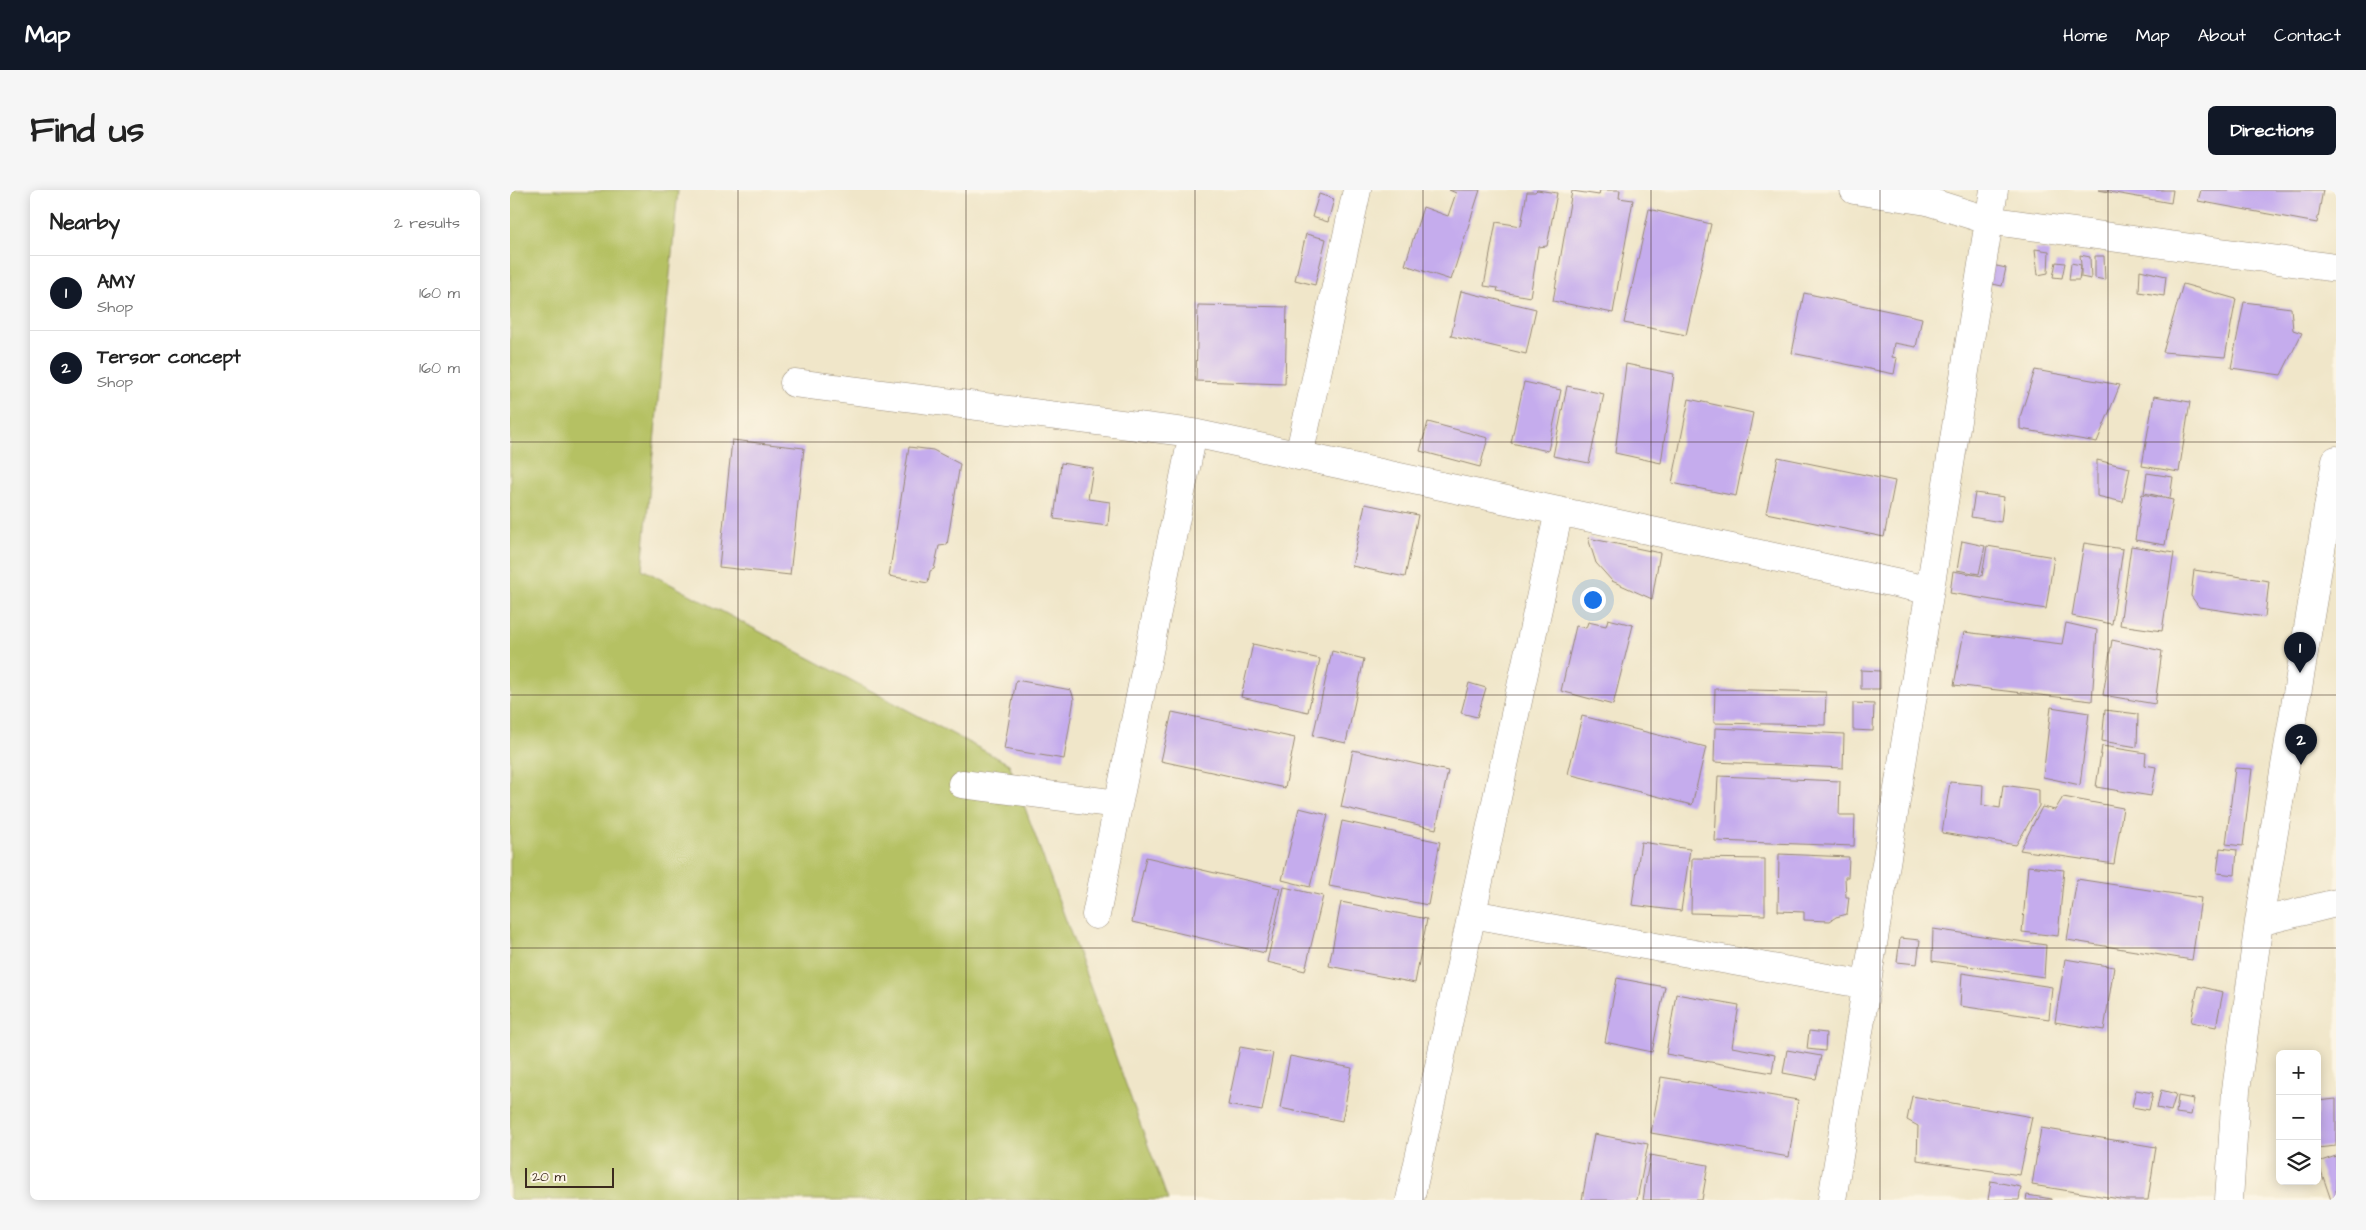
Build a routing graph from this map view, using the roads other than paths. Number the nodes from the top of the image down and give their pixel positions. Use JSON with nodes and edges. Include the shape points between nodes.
{"nodes":[{"id":1,"x":1357,"y":190,"type":"edge"},
{"id":2,"x":1854,"y":190,"type":"edge"},
{"id":3,"x":1994,"y":190,"type":"edge"},
{"id":4,"x":1987,"y":220,"type":"junction"},
{"id":5,"x":2336,"y":268,"type":"edge"},
{"id":6,"x":794,"y":383,"type":"dead end"},
{"id":7,"x":1193,"y":433,"type":"junction"},
{"id":8,"x":1300,"y":456,"type":"junction"},
{"id":9,"x":2336,"y":460,"type":"edge"},
{"id":10,"x":1558,"y":511,"type":"junction"},
{"id":11,"x":1928,"y":590,"type":"junction"},
{"id":12,"x":962,"y":784,"type":"dead end"},
{"id":13,"x":1118,"y":804,"type":"junction"},
{"id":14,"x":2336,"y":904,"type":"edge"},
{"id":15,"x":1472,"y":914,"type":"junction"},
{"id":16,"x":1096,"y":915,"type":"dead end"},
{"id":17,"x":2259,"y":922,"type":"junction"},
{"id":18,"x":1867,"y":985,"type":"junction"},
{"id":19,"x":1410,"y":1200,"type":"edge"},
{"id":20,"x":1832,"y":1200,"type":"edge"},
{"id":21,"x":2229,"y":1200,"type":"edge"}],
"edges":[{"from":1,"to":8,"type":"street"},
{"from":2,"to":4,"type":"street","via":[[1927,200]]},
{"from":3,"to":4,"type":"street"},
{"from":4,"to":5,"type":"street"},
{"from":4,"to":11,"type":"street"},
{"from":6,"to":7,"type":"street"},
{"from":7,"to":8,"type":"street"},
{"from":7,"to":13,"type":"street"},
{"from":8,"to":10,"type":"street"},
{"from":9,"to":17,"type":"street"},
{"from":10,"to":11,"type":"street"},
{"from":10,"to":15,"type":"street"},
{"from":11,"to":18,"type":"street"},
{"from":12,"to":13,"type":"street"},
{"from":13,"to":16,"type":"street"},
{"from":14,"to":17,"type":"street"},
{"from":15,"to":18,"type":"street"},
{"from":15,"to":19,"type":"street"},
{"from":17,"to":21,"type":"street","via":[[2236,1090]]},
{"from":18,"to":20,"type":"street"}]}
